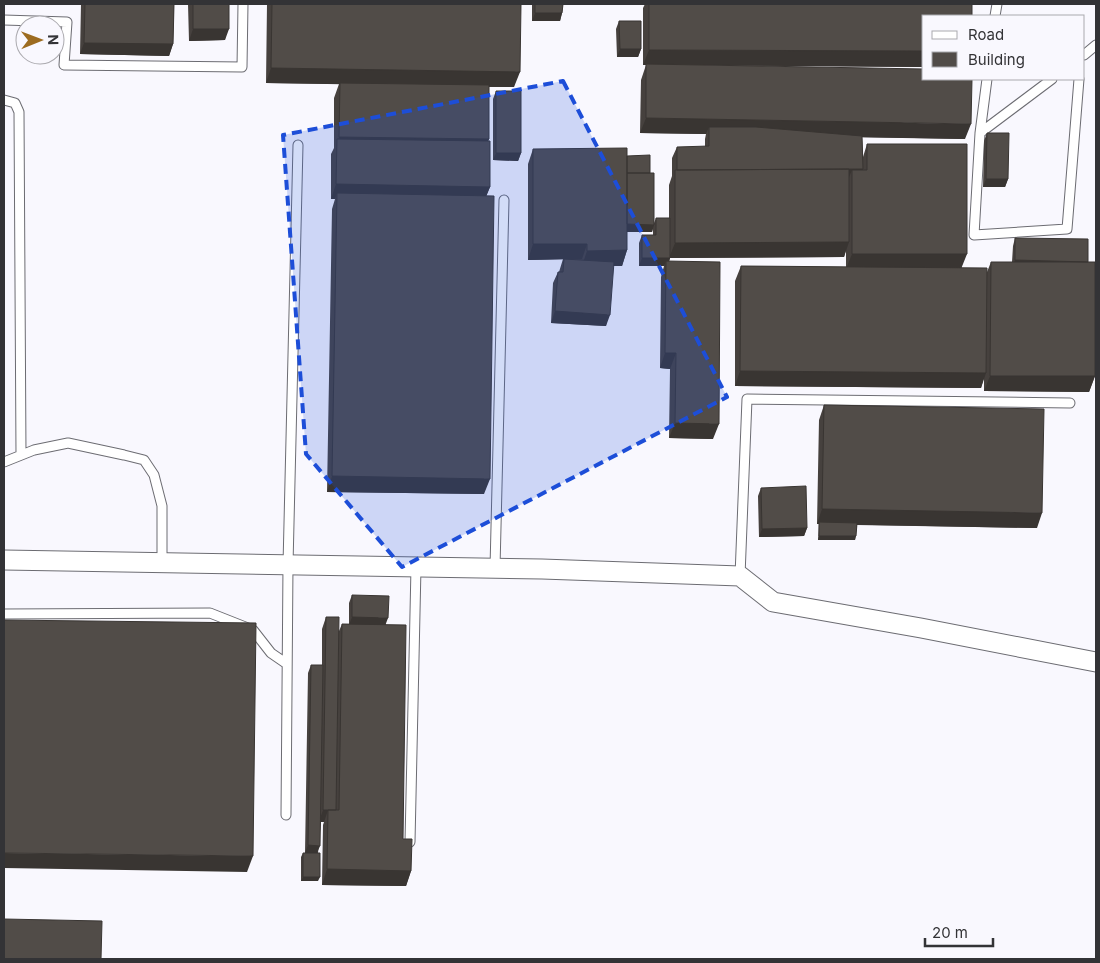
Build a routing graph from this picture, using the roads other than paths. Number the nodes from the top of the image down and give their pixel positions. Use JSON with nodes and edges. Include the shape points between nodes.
{"nodes":[{"id":1,"x":243,"y":4,"type":"edge"},
{"id":2,"x":4,"y":20,"type":"edge"},
{"id":3,"x":1096,"y":45,"type":"edge"},
{"id":4,"x":1085,"y":53,"type":"edge"},
{"id":5,"x":987,"y":80,"type":"edge"},
{"id":6,"x":1051,"y":80,"type":"edge"},
{"id":7,"x":1079,"y":80,"type":"edge"},
{"id":8,"x":4,"y":100,"type":"edge"},
{"id":9,"x":980,"y":133,"type":"junction"},
{"id":10,"x":298,"y":145,"type":"dead end"},
{"id":11,"x":504,"y":200,"type":"dead end"},
{"id":12,"x":1070,"y":404,"type":"dead end"},
{"id":13,"x":21,"y":455,"type":"junction"},
{"id":14,"x":4,"y":462,"type":"edge"},
{"id":15,"x":4,"y":560,"type":"edge"},
{"id":16,"x":162,"y":562,"type":"junction"},
{"id":17,"x":288,"y":565,"type":"junction"},
{"id":18,"x":416,"y":567,"type":"junction"},
{"id":19,"x":495,"y":568,"type":"junction"},
{"id":20,"x":740,"y":576,"type":"junction"},
{"id":21,"x":4,"y":614,"type":"edge"},
{"id":22,"x":1096,"y":662,"type":"edge"},
{"id":23,"x":287,"y":664,"type":"junction"},
{"id":24,"x":286,"y":815,"type":"dead end"},
{"id":25,"x":410,"y":842,"type":"edge"}],
"edges":[{"from":1,"to":2,"type":"lane","via":[[242,67],[64,65],[67,22]]},
{"from":3,"to":4,"type":"lane"},
{"from":5,"to":9,"type":"lane"},
{"from":6,"to":9,"type":"lane"},
{"from":7,"to":9,"type":"lane","via":[[1067,229],[974,235]]},
{"from":8,"to":13,"type":"lane","via":[[15,103],[19,112]]},
{"from":10,"to":17,"type":"lane"},
{"from":11,"to":19,"type":"lane"},
{"from":12,"to":20,"type":"lane","via":[[747,399]]},
{"from":13,"to":14,"type":"lane"},
{"from":13,"to":16,"type":"lane","via":[[68,443],[144,460],[154,475],[162,506]]},
{"from":15,"to":16,"type":"street"},
{"from":16,"to":17,"type":"street"},
{"from":17,"to":18,"type":"street"},
{"from":17,"to":23,"type":"lane"},
{"from":18,"to":19,"type":"street"},
{"from":18,"to":25,"type":"lane"},
{"from":19,"to":20,"type":"street"},
{"from":20,"to":22,"type":"street","via":[[773,602]]},
{"from":21,"to":23,"type":"lane","via":[[210,613],[253,630],[271,653]]},
{"from":23,"to":24,"type":"lane"}]}
